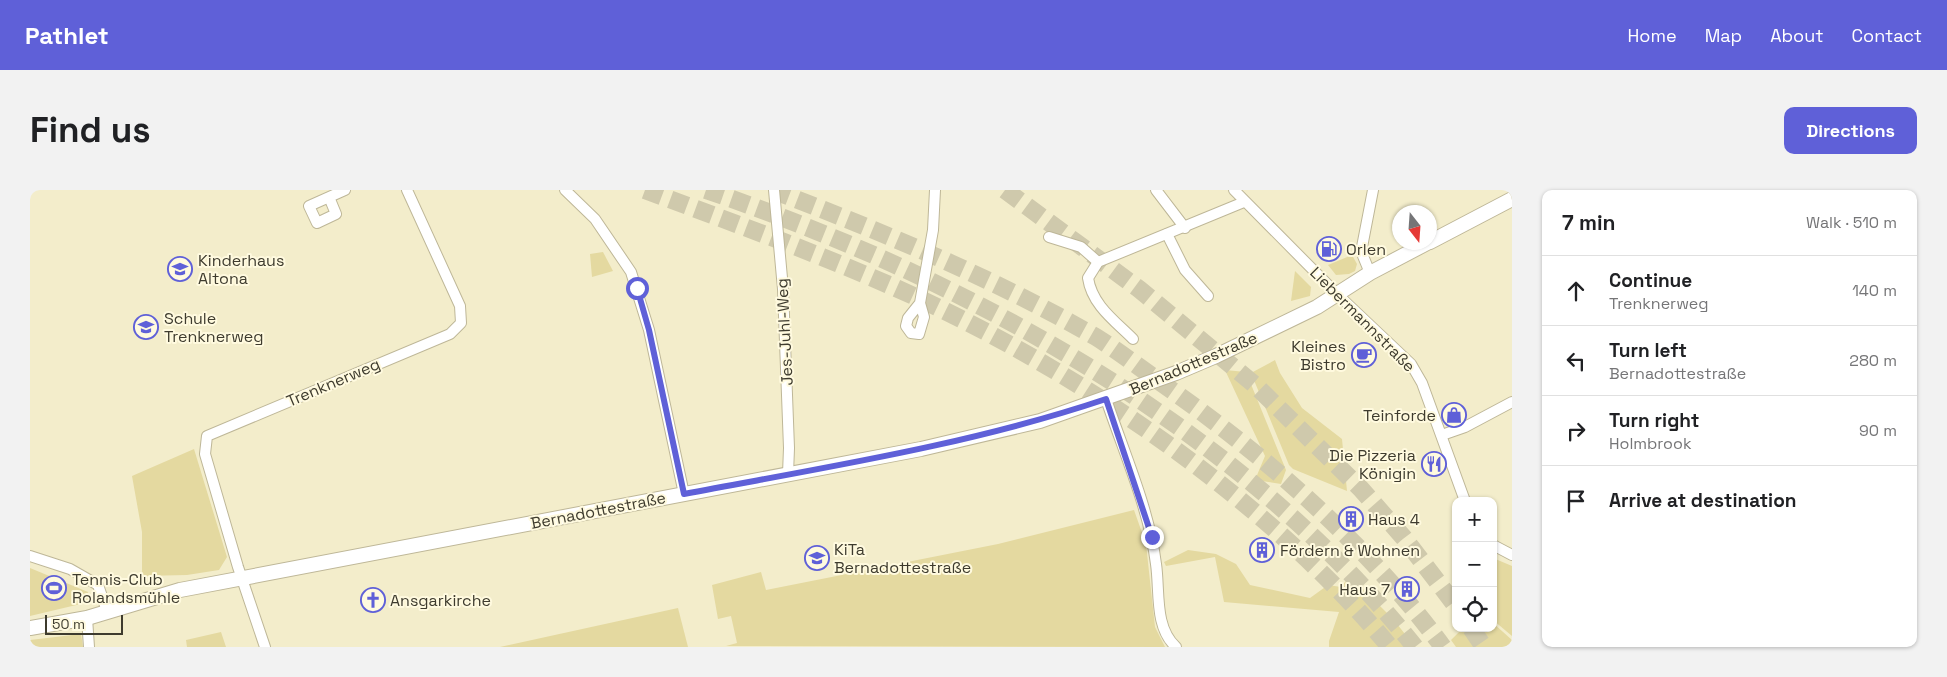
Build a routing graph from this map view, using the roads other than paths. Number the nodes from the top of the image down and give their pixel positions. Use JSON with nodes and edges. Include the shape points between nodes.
{"nodes":[{"id":1,"x":345,"y":190,"type":"edge"},
{"id":2,"x":407,"y":190,"type":"edge"},
{"id":3,"x":565,"y":190,"type":"edge"},
{"id":4,"x":774,"y":190,"type":"edge"},
{"id":5,"x":935,"y":190,"type":"edge"},
{"id":6,"x":1156,"y":190,"type":"edge"},
{"id":7,"x":1234,"y":190,"type":"edge"},
{"id":8,"x":1373,"y":190,"type":"edge"},
{"id":9,"x":328,"y":197,"type":"dead end"},
{"id":10,"x":1512,"y":199,"type":"edge"},
{"id":11,"x":1244,"y":202,"type":"junction"},
{"id":12,"x":1185,"y":228,"type":"junction"},
{"id":13,"x":1166,"y":234,"type":"junction"},
{"id":14,"x":1049,"y":237,"type":"dead end"},
{"id":15,"x":1437,"y":238,"type":"edge"},
{"id":16,"x":1414,"y":250,"type":"edge"},
{"id":17,"x":1098,"y":262,"type":"junction"},
{"id":18,"x":1370,"y":273,"type":"junction"},
{"id":19,"x":1338,"y":295,"type":"junction"},
{"id":20,"x":1208,"y":296,"type":"dead end"},
{"id":21,"x":920,"y":303,"type":"dead end"},
{"id":22,"x":1133,"y":339,"type":"dead end"},
{"id":23,"x":1106,"y":399,"type":"junction"},
{"id":24,"x":1512,"y":402,"type":"edge"},
{"id":25,"x":1442,"y":435,"type":"junction"},
{"id":26,"x":788,"y":474,"type":"junction"},
{"id":27,"x":684,"y":494,"type":"junction"},
{"id":28,"x":1464,"y":497,"type":"edge"},
{"id":29,"x":1497,"y":547,"type":"edge"},
{"id":30,"x":1512,"y":555,"type":"edge"},
{"id":31,"x":30,"y":556,"type":"edge"},
{"id":32,"x":242,"y":580,"type":"junction"},
{"id":33,"x":107,"y":611,"type":"junction"},
{"id":34,"x":87,"y":618,"type":"junction"},
{"id":35,"x":30,"y":628,"type":"edge"},
{"id":36,"x":89,"y":647,"type":"edge"},
{"id":37,"x":265,"y":647,"type":"edge"},
{"id":38,"x":1176,"y":647,"type":"edge"}],
"edges":[{"from":1,"to":9,"type":"street"},
{"from":2,"to":32,"type":"street","name":"Trenknerweg","via":[[460,306],[461,323],[450,334],[207,436],[205,454]]},
{"from":3,"to":27,"type":"street","via":[[594,218],[631,272],[649,330]]},
{"from":4,"to":26,"type":"street","name":"Jes-Juhl-Weg","via":[[783,289]]},
{"from":5,"to":21,"type":"street","via":[[933,230]]},
{"from":6,"to":12,"type":"street"},
{"from":7,"to":11,"type":"street","name":"Liebermannstraße"},
{"from":8,"to":18,"type":"street","via":[[1362,247]]},
{"from":10,"to":15,"type":"street","name":"Bernadottestraße"},
{"from":11,"to":12,"type":"street"},
{"from":11,"to":19,"type":"street","name":"Liebermannstraße"},
{"from":12,"to":13,"type":"street"},
{"from":13,"to":17,"type":"street"},
{"from":13,"to":20,"type":"street","via":[[1185,270]]},
{"from":14,"to":17,"type":"street","via":[[1081,247]]},
{"from":16,"to":18,"type":"street","name":"Bernadottestraße"},
{"from":17,"to":22,"type":"street","via":[[1088,278],[1090,292]]},
{"from":18,"to":19,"type":"street","name":"Bernadottestraße"},
{"from":19,"to":23,"type":"street","name":"Bernadottestraße","via":[[1216,356]]},
{"from":19,"to":25,"type":"street","name":"Liebermannstraße","via":[[1411,364]]},
{"from":23,"to":26,"type":"street","name":"Bernadottestraße","via":[[997,432]]},
{"from":23,"to":38,"type":"street","via":[[1152,537],[1160,618]]},
{"from":24,"to":25,"type":"street"},
{"from":25,"to":28,"type":"street","name":"Liebermannstraße"},
{"from":26,"to":27,"type":"street","name":"Bernadottestraße"},
{"from":27,"to":32,"type":"street","name":"Bernadottestraße"},
{"from":29,"to":30,"type":"street"},
{"from":31,"to":33,"type":"street","via":[[70,569],[98,585]]},
{"from":32,"to":33,"type":"street","name":"Bernadottestraße","via":[[180,590]]},
{"from":32,"to":37,"type":"street"},
{"from":33,"to":34,"type":"street","name":"Bernadottestraße"},
{"from":34,"to":35,"type":"street","name":"Bernadottestraße"},
{"from":34,"to":36,"type":"street"}]}
